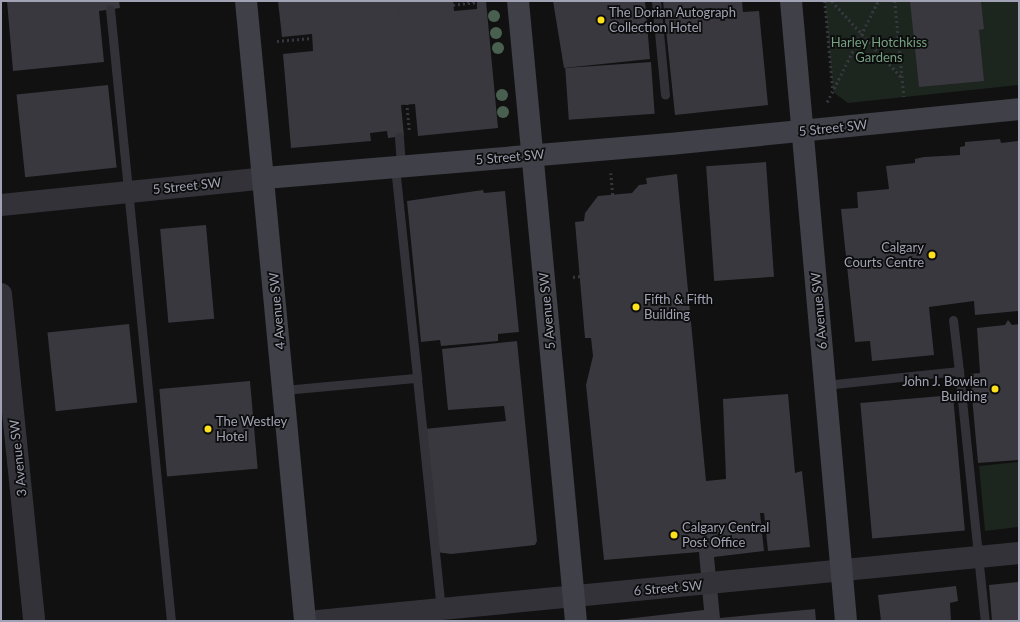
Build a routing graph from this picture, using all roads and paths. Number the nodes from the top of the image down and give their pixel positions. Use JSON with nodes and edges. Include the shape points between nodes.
{"nodes":[{"id":1,"x":246,"y":1,"type":"edge"},
{"id":2,"x":486,"y":1,"type":"edge"},
{"id":3,"x":490,"y":1,"type":"edge"},
{"id":4,"x":518,"y":1,"type":"edge"},
{"id":5,"x":656,"y":1,"type":"edge"},
{"id":6,"x":791,"y":1,"type":"edge"},
{"id":7,"x":825,"y":1,"type":"edge"},
{"id":8,"x":832,"y":1,"type":"edge"},
{"id":9,"x":878,"y":1,"type":"edge"},
{"id":10,"x":895,"y":1,"type":"edge"},
{"id":11,"x":477,"y":2,"type":"dead end"},
{"id":12,"x":110,"y":10,"type":"dead end"},
{"id":13,"x":862,"y":34,"type":"junction"},
{"id":14,"x":312,"y":38,"type":"dead end"},
{"id":15,"x":277,"y":41,"type":"dead end"},
{"id":16,"x":902,"y":78,"type":"junction"},
{"id":17,"x":833,"y":92,"type":"junction"},
{"id":18,"x":665,"y":95,"type":"dead end"},
{"id":19,"x":904,"y":97,"type":"dead end"},
{"id":20,"x":827,"y":102,"type":"dead end"},
{"id":21,"x":1019,"y":108,"type":"edge"},
{"id":22,"x":803,"y":131,"type":"junction"},
{"id":23,"x":410,"y":132,"type":"dead end"},
{"id":24,"x":398,"y":137,"type":"dead end"},
{"id":25,"x":532,"y":155,"type":"junction"},
{"id":26,"x":398,"y":167,"type":"junction"},
{"id":27,"x":611,"y":173,"type":"dead end"},
{"id":28,"x":265,"y":178,"type":"junction"},
{"id":29,"x":130,"y":192,"type":"junction"},
{"id":30,"x":613,"y":195,"type":"dead end"},
{"id":31,"x":1,"y":205,"type":"edge"},
{"id":32,"x":580,"y":276,"type":"dead end"},
{"id":33,"x":573,"y":277,"type":"dead end"},
{"id":34,"x":1,"y":294,"type":"edge"},
{"id":35,"x":953,"y":320,"type":"dead end"},
{"id":36,"x":959,"y":371,"type":"junction"},
{"id":37,"x":418,"y":378,"type":"junction"},
{"id":38,"x":825,"y":385,"type":"junction"},
{"id":39,"x":284,"y":390,"type":"junction"},
{"id":40,"x":1019,"y":553,"type":"edge"},
{"id":41,"x":978,"y":557,"type":"junction"},
{"id":42,"x":842,"y":572,"type":"junction"},
{"id":43,"x":574,"y":597,"type":"junction"},
{"id":44,"x":441,"y":609,"type":"junction"},
{"id":45,"x":34,"y":621,"type":"edge"},
{"id":46,"x":171,"y":621,"type":"edge"},
{"id":47,"x":305,"y":621,"type":"edge"},
{"id":48,"x":318,"y":621,"type":"edge"},
{"id":49,"x":576,"y":621,"type":"edge"},
{"id":50,"x":846,"y":621,"type":"edge"},
{"id":51,"x":985,"y":621,"type":"edge"}],
"edges":[{"from":1,"to":28,"type":"main road","name":"4 Avenue SW"},
{"from":2,"to":3,"type":"path"},
{"from":4,"to":25,"type":"main road","name":"5 Avenue SW"},
{"from":5,"to":18,"type":"lane"},
{"from":6,"to":22,"type":"main road","name":"6 Avenue SW"},
{"from":7,"to":17,"type":"path"},
{"from":8,"to":13,"type":"path"},
{"from":9,"to":13,"type":"path"},
{"from":10,"to":16,"type":"path"},
{"from":11,"to":23,"type":"path","via":[[398,11]]},
{"from":12,"to":29,"type":"lane"},
{"from":13,"to":16,"type":"path"},
{"from":13,"to":17,"type":"path"},
{"from":14,"to":15,"type":"path"},
{"from":16,"to":19,"type":"path"},
{"from":17,"to":20,"type":"path"},
{"from":21,"to":22,"type":"main road","name":"5 Street SW"},
{"from":22,"to":25,"type":"main road","name":"5 Street SW"},
{"from":22,"to":38,"type":"main road","name":"6 Avenue SW"},
{"from":24,"to":26,"type":"lane"},
{"from":25,"to":26,"type":"main road","name":"5 Street SW"},
{"from":25,"to":43,"type":"main road","name":"5 Avenue SW"},
{"from":26,"to":28,"type":"main road","name":"5 Street SW"},
{"from":26,"to":37,"type":"lane"},
{"from":27,"to":30,"type":"path"},
{"from":28,"to":29,"type":"street","name":"5 Street SW"},
{"from":28,"to":39,"type":"main road","name":"4 Avenue SW"},
{"from":29,"to":31,"type":"street","name":"5 Street SW"},
{"from":29,"to":46,"type":"lane"},
{"from":32,"to":33,"type":"path"},
{"from":34,"to":45,"type":"street","name":"3 Avenue SW"},
{"from":35,"to":36,"type":"lane"},
{"from":36,"to":38,"type":"lane"},
{"from":36,"to":41,"type":"lane"},
{"from":37,"to":39,"type":"lane"},
{"from":37,"to":44,"type":"lane"},
{"from":38,"to":42,"type":"main road","name":"6 Avenue SW"},
{"from":39,"to":47,"type":"main road","name":"4 Avenue SW"},
{"from":40,"to":41,"type":"street","name":"6 Street SW"},
{"from":41,"to":42,"type":"street","name":"6 Street SW"},
{"from":41,"to":51,"type":"lane"},
{"from":42,"to":43,"type":"street","name":"6 Street SW"},
{"from":42,"to":50,"type":"main road","name":"6 Avenue SW"},
{"from":43,"to":44,"type":"street","name":"6 Street SW"},
{"from":43,"to":49,"type":"main road","name":"5 Avenue SW"},
{"from":44,"to":48,"type":"street","name":"6 Street SW"}]}
